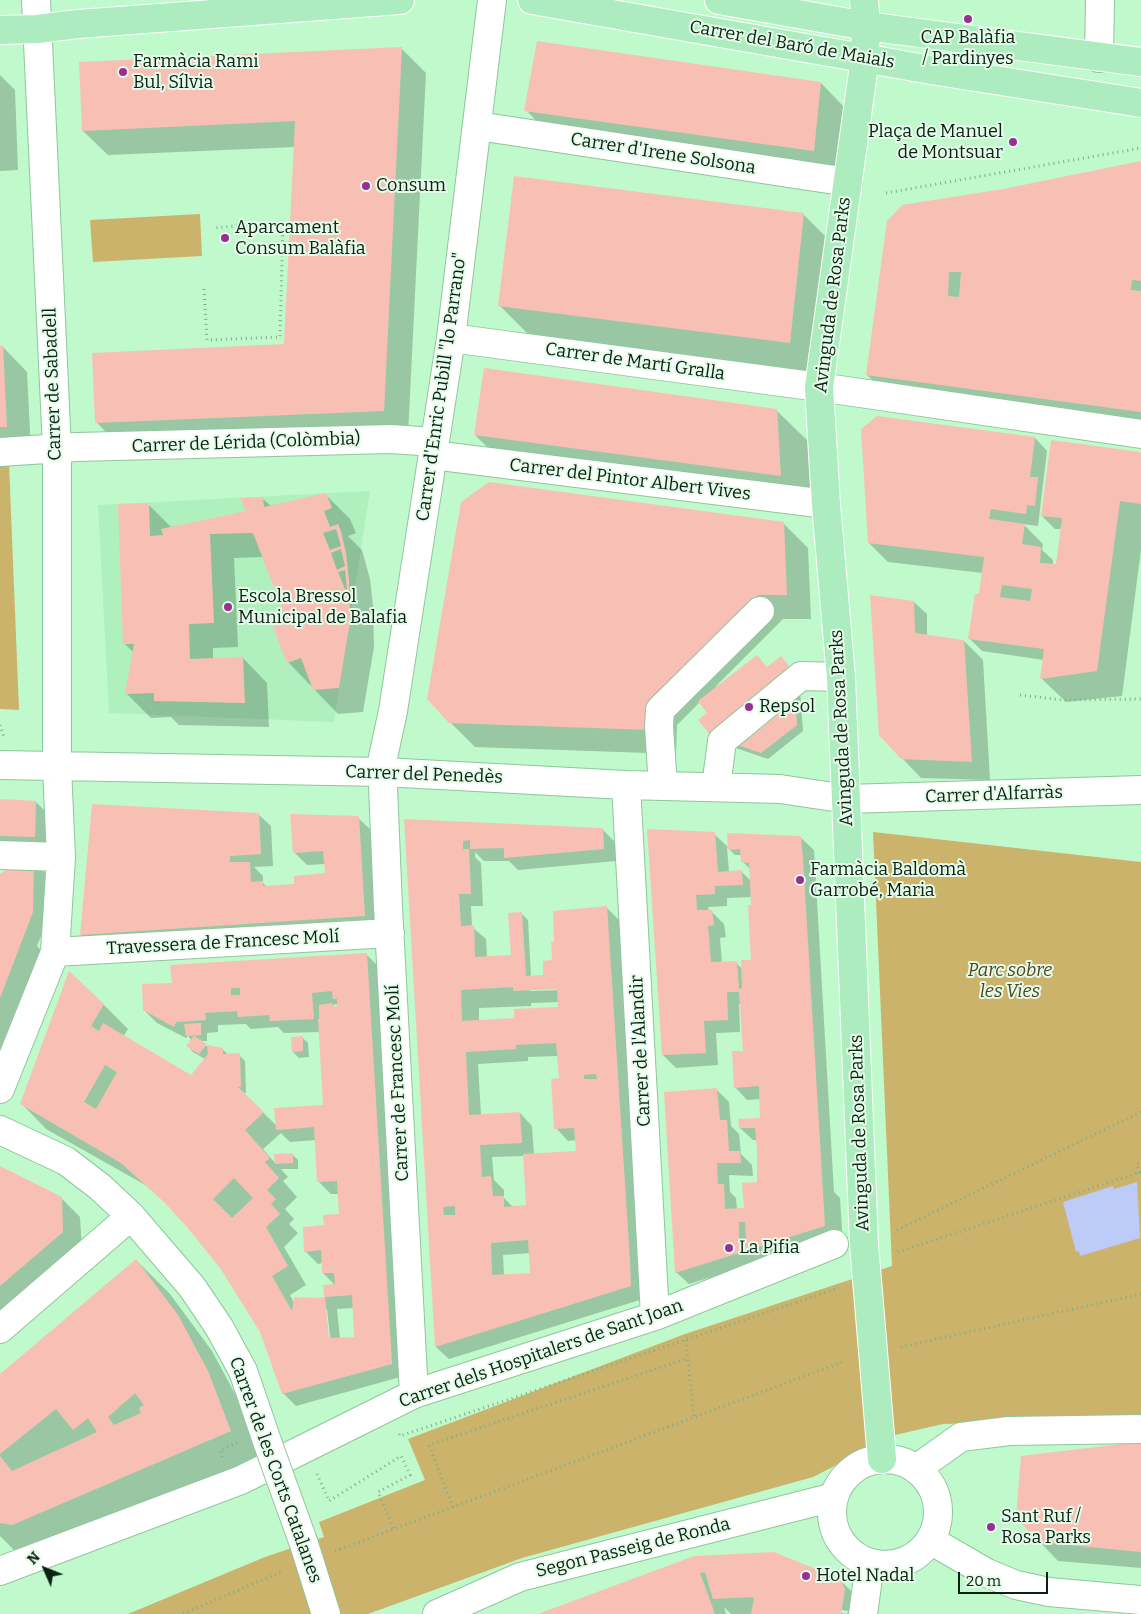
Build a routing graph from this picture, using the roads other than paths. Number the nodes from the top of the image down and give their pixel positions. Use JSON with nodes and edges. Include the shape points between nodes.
{"nodes":[{"id":1,"x":36,"y":0,"type":"edge"},
{"id":2,"x":400,"y":0,"type":"edge"},
{"id":3,"x":492,"y":0,"type":"edge"},
{"id":4,"x":532,"y":0,"type":"edge"},
{"id":5,"x":719,"y":0,"type":"edge"},
{"id":6,"x":1100,"y":0,"type":"edge"},
{"id":7,"x":865,"y":13,"type":"edge"},
{"id":8,"x":37,"y":29,"type":"junction"},
{"id":9,"x":0,"y":30,"type":"edge"},
{"id":10,"x":865,"y":58,"type":"junction"},
{"id":11,"x":1099,"y":58,"type":"junction"},
{"id":12,"x":1141,"y":62,"type":"edge"},
{"id":13,"x":1141,"y":103,"type":"edge"},
{"id":14,"x":478,"y":126,"type":"junction"},
{"id":15,"x":848,"y":182,"type":"junction"},
{"id":16,"x":451,"y":338,"type":"junction"},
{"id":17,"x":819,"y":387,"type":"junction"},
{"id":18,"x":1141,"y":434,"type":"edge"},
{"id":19,"x":434,"y":448,"type":"junction"},
{"id":20,"x":57,"y":449,"type":"junction"},
{"id":21,"x":0,"y":452,"type":"edge"},
{"id":22,"x":826,"y":504,"type":"junction"},
{"id":23,"x":760,"y":611,"type":"dead end"},
{"id":24,"x":841,"y":677,"type":"junction"},
{"id":25,"x":0,"y":765,"type":"edge"},
{"id":26,"x":57,"y":768,"type":"junction"},
{"id":27,"x":383,"y":772,"type":"junction"},
{"id":28,"x":626,"y":785,"type":"junction"},
{"id":29,"x":663,"y":786,"type":"junction"},
{"id":30,"x":716,"y":787,"type":"junction"},
{"id":31,"x":1141,"y":790,"type":"edge"},
{"id":32,"x":847,"y":799,"type":"junction"},
{"id":33,"x":0,"y":855,"type":"edge"},
{"id":34,"x":61,"y":857,"type":"junction"},
{"id":35,"x":390,"y":933,"type":"junction"},
{"id":36,"x":55,"y":952,"type":"junction"},
{"id":37,"x":0,"y":1089,"type":"edge"},
{"id":38,"x":0,"y":1130,"type":"edge"},
{"id":39,"x":131,"y":1216,"type":"junction"},
{"id":40,"x":834,"y":1244,"type":"dead end"},
{"id":41,"x":655,"y":1316,"type":"junction"},
{"id":42,"x":0,"y":1329,"type":"edge"},
{"id":43,"x":414,"y":1394,"type":"junction"},
{"id":44,"x":1141,"y":1429,"type":"edge"},
{"id":45,"x":882,"y":1459,"type":"junction"},
{"id":46,"x":916,"y":1469,"type":"junction"},
{"id":47,"x":834,"y":1497,"type":"junction"},
{"id":48,"x":930,"y":1540,"type":"junction"},
{"id":49,"x":870,"y":1564,"type":"junction"},
{"id":50,"x":0,"y":1571,"type":"edge"},
{"id":51,"x":1141,"y":1600,"type":"edge"},
{"id":52,"x":326,"y":1614,"type":"edge"},
{"id":53,"x":437,"y":1614,"type":"edge"},
{"id":54,"x":863,"y":1614,"type":"edge"}],
"edges":[{"from":1,"to":8,"type":"street","name":"Carrer de Sabadell"},
{"from":2,"to":8,"type":"main road"},
{"from":3,"to":14,"type":"street","name":"Carrer d'Enric Pubill \"lo Parrano\""},
{"from":4,"to":10,"type":"main road","name":"Carrer del Baró de Maials"},
{"from":5,"to":7,"type":"main road","name":"Carrer del Baró de Maials"},
{"from":6,"to":11,"type":"street"},
{"from":7,"to":10,"type":"main road","name":"Avinguda de Rosa Parks"},
{"from":7,"to":11,"type":"main road","name":"Carrer del Baró de Maials"},
{"from":8,"to":9,"type":"main road"},
{"from":8,"to":20,"type":"street","name":"Carrer de Sabadell"},
{"from":10,"to":13,"type":"main road","name":"Carrer del Baró de Maials"},
{"from":10,"to":15,"type":"main road","name":"Avinguda de Rosa Parks"},
{"from":11,"to":12,"type":"main road","name":"Carrer del Baró de Maials"},
{"from":14,"to":15,"type":"street","name":"Carrer d'Irene Solsona"},
{"from":14,"to":16,"type":"street","name":"Carrer d'Enric Pubill \"lo Parrano\""},
{"from":15,"to":17,"type":"main road","name":"Avinguda de Rosa Parks"},
{"from":16,"to":17,"type":"street","name":"Carrer de Martí Gralla"},
{"from":16,"to":19,"type":"street","name":"Carrer d'Enric Pubill \"lo Parrano\""},
{"from":17,"to":18,"type":"street","name":"Carrer de Martí Gralla"},
{"from":17,"to":22,"type":"main road","name":"Avinguda de Rosa Parks"},
{"from":19,"to":20,"type":"street","name":"Carrer de Lérida (Colòmbia)","via":[[391,439]]},
{"from":19,"to":22,"type":"street","name":"Carrer del Pintor Albert Vives"},
{"from":19,"to":27,"type":"street","name":"Carrer d'Enric Pubill \"lo Parrano\"","via":[[393,711],[382,762]]},
{"from":20,"to":21,"type":"street","name":"Carrer de Lérida (Colòmbia)"},
{"from":20,"to":26,"type":"street","name":"Carrer de Sabadell"},
{"from":22,"to":24,"type":"main road","name":"Avinguda de Rosa Parks"},
{"from":23,"to":29,"type":"street","via":[[660,710]]},
{"from":24,"to":30,"type":"street","via":[[801,676],[722,741]]},
{"from":24,"to":32,"type":"main road","name":"Avinguda de Rosa Parks"},
{"from":25,"to":26,"type":"street","name":"Carrer del Penedès"},
{"from":26,"to":27,"type":"street","name":"Carrer del Penedès"},
{"from":26,"to":34,"type":"street","name":"Carrer de Sabadell"},
{"from":27,"to":28,"type":"street","name":"Carrer del Penedès"},
{"from":27,"to":35,"type":"street","name":"Carrer de Francesc Molí"},
{"from":28,"to":29,"type":"street","name":"Carrer del Penedès"},
{"from":28,"to":41,"type":"street","name":"Carrer de l'Alandir"},
{"from":29,"to":30,"type":"street","name":"Carrer del Penedès"},
{"from":30,"to":32,"type":"street","name":"Carrer del Penedès","via":[[780,789]]},
{"from":31,"to":32,"type":"street","name":"Carrer d'Alfarràs"},
{"from":32,"to":45,"type":"main road","name":"Avinguda de Rosa Parks","via":[[864,1244]]},
{"from":33,"to":34,"type":"street"},
{"from":34,"to":36,"type":"street","name":"Carrer de Sabadell"},
{"from":35,"to":36,"type":"street","name":"Travessera de Francesc Molí"},
{"from":35,"to":43,"type":"street","name":"Carrer de Francesc Molí"},
{"from":36,"to":37,"type":"street","name":"Carrer de Sabadell"},
{"from":38,"to":39,"type":"street","name":"Carrer de les Corts Catalanes","via":[[66,1161],[100,1186]]},
{"from":39,"to":42,"type":"street"},
{"from":39,"to":52,"type":"street","name":"Carrer de les Corts Catalanes","bridge":true,"via":[[192,1287],[243,1371],[256,1442],[304,1544]]},
{"from":40,"to":41,"type":"street","name":"Carrer dels Hospitalers de Sant Joan"},
{"from":41,"to":43,"type":"street","name":"Carrer dels Hospitalers de Sant Joan"},
{"from":43,"to":50,"type":"street","name":"Carrer dels Hospitalers de Sant Joan","via":[[241,1480]]},
{"from":44,"to":46,"type":"street","via":[[1009,1431],[961,1437]]},
{"from":45,"to":46,"type":"street","via":[[900,1461]]},
{"from":45,"to":47,"type":"street","via":[[852,1470]]},
{"from":46,"to":48,"type":"street","via":[[928,1481],[936,1497],[938,1514]]},
{"from":47,"to":49,"type":"street","via":[[831,1514],[842,1546]]},
{"from":47,"to":53,"type":"street","name":"Segon Passeig de Ronda","via":[[520,1577]]},
{"from":48,"to":49,"type":"street","via":[[915,1557],[901,1564]]},
{"from":48,"to":51,"type":"street","via":[[987,1573],[1016,1585],[1049,1592]]},
{"from":49,"to":54,"type":"street"}]}
